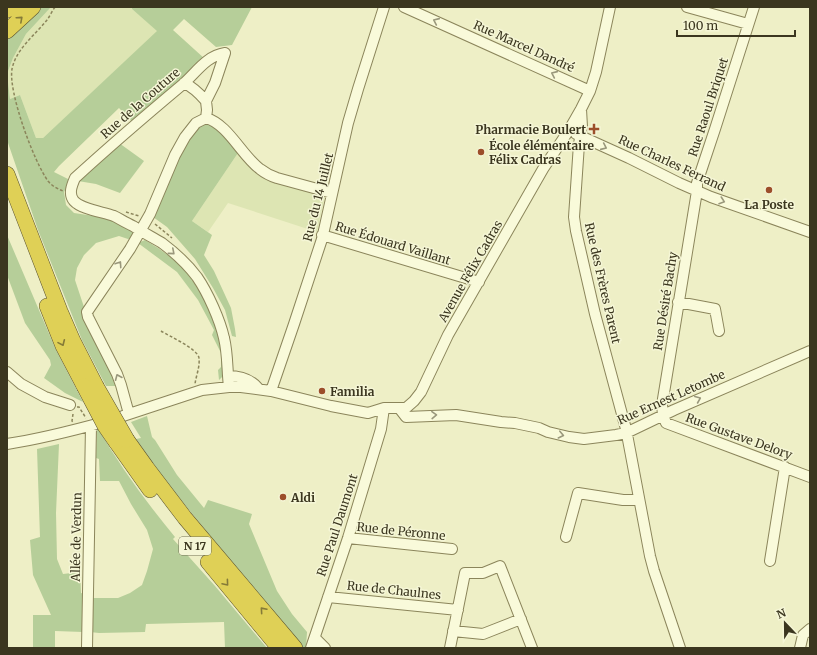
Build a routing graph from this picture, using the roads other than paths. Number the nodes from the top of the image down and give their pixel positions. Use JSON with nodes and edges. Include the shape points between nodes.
{"nodes":[{"id":1,"x":14,"y":7,"type":"edge"},
{"id":2,"x":33,"y":7,"type":"edge"},
{"id":3,"x":384,"y":7,"type":"edge"},
{"id":4,"x":404,"y":7,"type":"edge"},
{"id":5,"x":610,"y":7,"type":"edge"},
{"id":6,"x":687,"y":7,"type":"edge"},
{"id":7,"x":754,"y":7,"type":"edge"},
{"id":8,"x":7,"y":10,"type":"edge"},
{"id":9,"x":748,"y":24,"type":"junction"},
{"id":10,"x":7,"y":31,"type":"edge"},
{"id":11,"x":184,"y":83,"type":"junction"},
{"id":12,"x":590,"y":91,"type":"junction"},
{"id":13,"x":206,"y":101,"type":"junction"},
{"id":14,"x":581,"y":109,"type":"junction"},
{"id":15,"x":206,"y":118,"type":"junction"},
{"id":16,"x":569,"y":130,"type":"junction"},
{"id":17,"x":581,"y":136,"type":"junction"},
{"id":18,"x":7,"y":174,"type":"edge"},
{"id":19,"x":697,"y":191,"type":"junction"},
{"id":20,"x":332,"y":193,"type":"junction"},
{"id":21,"x":7,"y":203,"type":"edge"},
{"id":22,"x":140,"y":231,"type":"junction"},
{"id":23,"x":810,"y":232,"type":"edge"},
{"id":24,"x":322,"y":235,"type":"junction"},
{"id":25,"x":479,"y":282,"type":"junction"},
{"id":26,"x":678,"y":302,"type":"junction"},
{"id":27,"x":719,"y":331,"type":"dead end"},
{"id":28,"x":810,"y":351,"type":"edge"},
{"id":29,"x":7,"y":372,"type":"edge"},
{"id":30,"x":228,"y":376,"type":"junction"},
{"id":31,"x":90,"y":386,"type":"junction"},
{"id":32,"x":229,"y":387,"type":"junction"},
{"id":33,"x":259,"y":389,"type":"junction"},
{"id":34,"x":271,"y":391,"type":"junction"},
{"id":35,"x":72,"y":406,"type":"road end"},
{"id":36,"x":384,"y":408,"type":"junction"},
{"id":37,"x":399,"y":408,"type":"junction"},
{"id":38,"x":129,"y":414,"type":"junction"},
{"id":39,"x":663,"y":415,"type":"junction"},
{"id":40,"x":90,"y":426,"type":"junction"},
{"id":41,"x":626,"y":433,"type":"junction"},
{"id":42,"x":7,"y":444,"type":"edge"},
{"id":43,"x":785,"y":467,"type":"junction"},
{"id":44,"x":810,"y":477,"type":"edge"},
{"id":45,"x":639,"y":500,"type":"junction"},
{"id":46,"x":566,"y":537,"type":"dead end"},
{"id":47,"x":348,"y":538,"type":"junction"},
{"id":48,"x":452,"y":549,"type":"dead end"},
{"id":49,"x":770,"y":561,"type":"dead end"},
{"id":50,"x":328,"y":597,"type":"junction"},
{"id":51,"x":458,"y":610,"type":"junction"},
{"id":52,"x":521,"y":619,"type":"junction"},
{"id":53,"x":810,"y":629,"type":"edge"},
{"id":54,"x":453,"y":631,"type":"junction"},
{"id":55,"x":315,"y":638,"type":"junction"},
{"id":56,"x":285,"y":646,"type":"edge"},
{"id":57,"x":87,"y":648,"type":"edge"},
{"id":58,"x":311,"y":648,"type":"edge"},
{"id":59,"x":325,"y":648,"type":"edge"},
{"id":60,"x":450,"y":648,"type":"edge"},
{"id":61,"x":532,"y":648,"type":"edge"},
{"id":62,"x":680,"y":648,"type":"edge"},
{"id":63,"x":800,"y":648,"type":"edge"}],
"edges":[{"from":1,"to":8,"type":"highway"},
{"from":10,"to":2,"type":"highway","one_way":true},
{"from":3,"to":20,"type":"street","name":"Rue du 14 Juillet","via":[[348,123]]},
{"from":12,"to":4,"type":"street","name":"Rue Marcel Dandré","one_way":true},
{"from":5,"to":12,"type":"street","name":"Avenue Félix Cadras"},
{"from":6,"to":9,"type":"street"},
{"from":7,"to":9,"type":"street","name":"Rue Raoul Briquet"},
{"from":9,"to":19,"type":"street","name":"Rue Raoul Briquet","via":[[696,183]]},
{"from":11,"to":13,"type":"street"},
{"from":11,"to":13,"type":"street","name":"Rue de la Couture","via":[[207,60],[225,53]]},
{"from":11,"to":22,"type":"street","name":"Rue de la Couture","via":[[115,141],[75,178],[71,187],[72,198],[81,206],[115,217]]},
{"from":12,"to":14,"type":"street","name":"Avenue Félix Cadras"},
{"from":13,"to":15,"type":"street"},
{"from":14,"to":16,"type":"street","name":"Avenue Félix Cadras"},
{"from":14,"to":17,"type":"street","name":"Rue des Frères Parent"},
{"from":15,"to":20,"type":"street","via":[[216,123],[234,140],[259,169],[277,178]]},
{"from":15,"to":22,"type":"street","via":[[196,123],[185,137],[155,205]]},
{"from":16,"to":17,"type":"street","name":"Rue Charles Ferrand"},
{"from":16,"to":25,"type":"street","name":"Avenue Félix Cadras","via":[[543,169]]},
{"from":17,"to":19,"type":"street","name":"Rue Charles Ferrand","one_way":true},
{"from":17,"to":41,"type":"street","name":"Rue des Frères Parent","via":[[576,173],[576,231]]},
{"from":18,"to":31,"type":"highway","number":"N 17"},
{"from":19,"to":23,"type":"street","name":"Rue Charles Ferrand","one_way":true},
{"from":19,"to":26,"type":"street","name":"Rue Désiré Bachy"},
{"from":20,"to":24,"type":"street","name":"Rue du 14 Juillet"},
{"from":21,"to":31,"type":"highway","number":"N 17","one_way":true,"via":[[63,346]]},
{"from":22,"to":30,"type":"street","one_way":true,"via":[[162,244],[197,278],[216,314],[224,338]]},
{"from":38,"to":22,"type":"street","one_way":true,"via":[[117,374],[87,312]]},
{"from":24,"to":25,"type":"street","name":"Rue Édouard Vaillant"},
{"from":24,"to":34,"type":"street","name":"Rue du 14 Juillet"},
{"from":25,"to":37,"type":"street","name":"Avenue Félix Cadras","via":[[448,335],[421,392],[406,408]]},
{"from":26,"to":27,"type":"street","via":[[715,309]]},
{"from":26,"to":39,"type":"street","name":"Rue Désiré Bachy","via":[[662,405]]},
{"from":39,"to":28,"type":"street","name":"Rue Ernest Letombe","one_way":true},
{"from":29,"to":35,"type":"street","via":[[39,394]]},
{"from":30,"to":32,"type":"street"},
{"from":30,"to":33,"type":"street","via":[[252,381]]},
{"from":31,"to":56,"type":"highway","number":"N 17","bridge":true,"via":[[122,441],[147,468]]},
{"from":32,"to":33,"type":"street","name":"Avenue Félix Cadras"},
{"from":32,"to":38,"type":"street","name":"Avenue Félix Cadras","via":[[197,392]]},
{"from":33,"to":34,"type":"street","name":"Avenue Félix Cadras"},
{"from":34,"to":36,"type":"street","name":"Avenue Félix Cadras","via":[[368,413]]},
{"from":36,"to":37,"type":"street","name":"Avenue Félix Cadras"},
{"from":36,"to":47,"type":"street","name":"Rue Paul Daumont","via":[[381,429]]},
{"from":37,"to":41,"type":"street","name":"Rue Ernest Letombe","one_way":true,"via":[[406,417],[456,415],[514,423],[584,439]]},
{"from":38,"to":40,"type":"street","name":"Avenue Félix Cadras"},
{"from":39,"to":41,"type":"street","name":"Rue Ernest Letombe"},
{"from":39,"to":43,"type":"street","name":"Rue Gustave Delory","via":[[666,423]]},
{"from":40,"to":42,"type":"street","name":"Avenue Félix Cadras"},
{"from":40,"to":57,"type":"street","name":"Allée de Verdun"},
{"from":41,"to":45,"type":"street","name":"Rue des Frères Parent"},
{"from":43,"to":44,"type":"street","name":"Rue Gustave Delory"},
{"from":43,"to":49,"type":"street"},
{"from":45,"to":46,"type":"street","via":[[578,493]]},
{"from":45,"to":62,"type":"street","name":"Rue des Frères Parent","via":[[654,571]]},
{"from":47,"to":48,"type":"street","name":"Rue de Péronne"},
{"from":47,"to":50,"type":"street","name":"Rue Paul Daumont"},
{"from":50,"to":51,"type":"street","name":"Rue de Chaulnes"},
{"from":50,"to":55,"type":"street","name":"Rue Paul Daumont"},
{"from":51,"to":52,"type":"street","via":[[465,573],[483,573],[500,566]]},
{"from":51,"to":54,"type":"street"},
{"from":52,"to":54,"type":"street","via":[[483,634]]},
{"from":52,"to":61,"type":"street"},
{"from":53,"to":63,"type":"street","via":[[803,635]]},
{"from":54,"to":60,"type":"street"},
{"from":55,"to":58,"type":"street","name":"Rue Paul Daumont"},
{"from":55,"to":59,"type":"street"}]}
